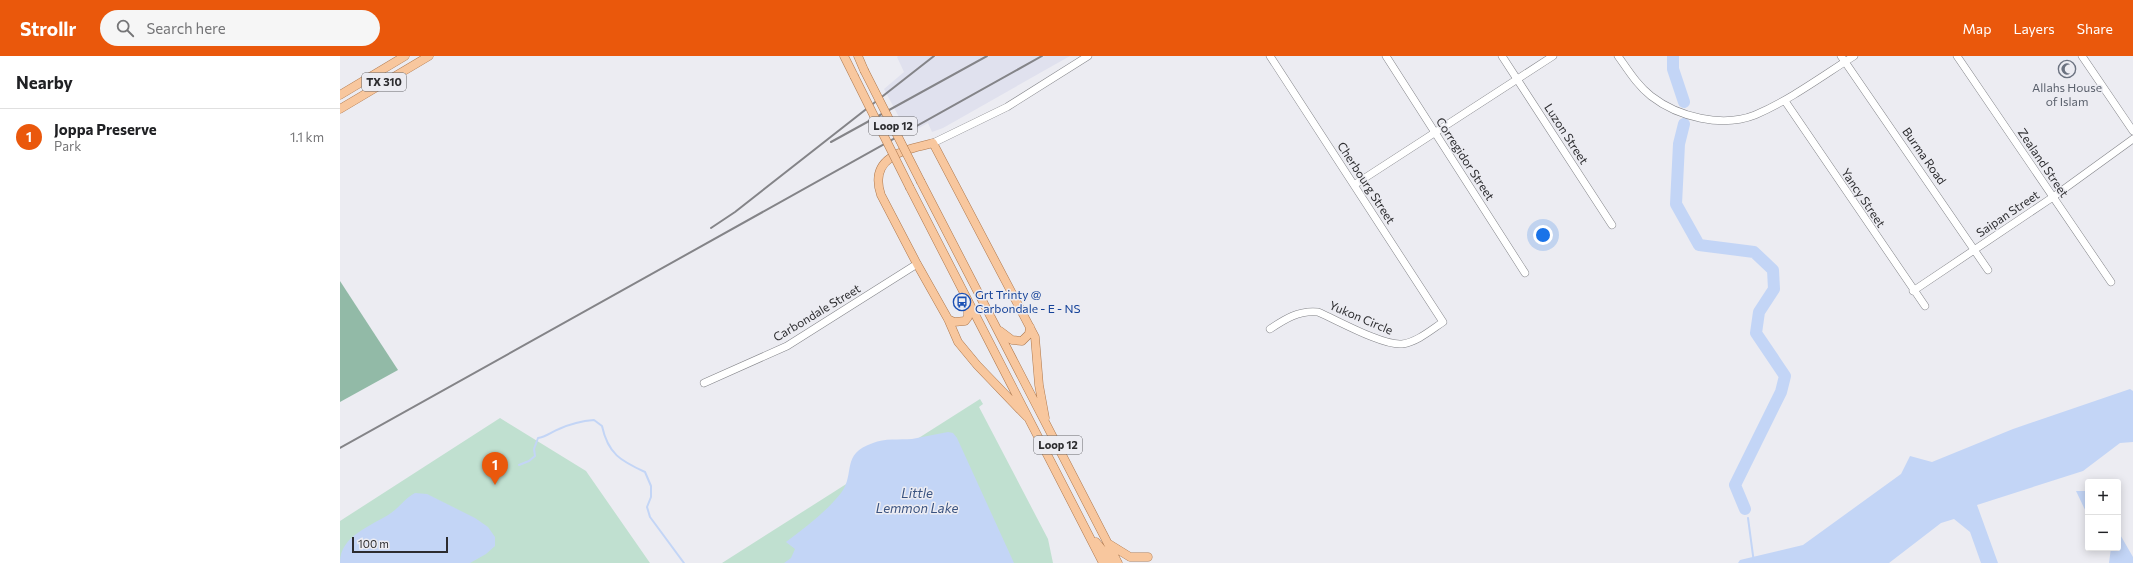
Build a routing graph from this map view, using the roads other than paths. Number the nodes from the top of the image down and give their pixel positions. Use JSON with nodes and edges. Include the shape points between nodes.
{"nodes":[{"id":1,"x":405,"y":56,"type":"edge"},
{"id":2,"x":429,"y":56,"type":"edge"},
{"id":3,"x":844,"y":56,"type":"edge"},
{"id":4,"x":858,"y":56,"type":"edge"},
{"id":5,"x":1088,"y":56,"type":"edge"},
{"id":6,"x":1270,"y":56,"type":"edge"},
{"id":7,"x":1386,"y":56,"type":"edge"},
{"id":8,"x":1502,"y":56,"type":"edge"},
{"id":9,"x":1553,"y":56,"type":"edge"},
{"id":10,"x":1618,"y":56,"type":"edge"},
{"id":11,"x":1854,"y":56,"type":"edge"},
{"id":12,"x":1957,"y":56,"type":"edge"},
{"id":13,"x":2082,"y":56,"type":"edge"},
{"id":14,"x":1843,"y":59,"type":"edge"},
{"id":15,"x":1517,"y":79,"type":"junction"},
{"id":16,"x":340,"y":95,"type":"edge"},
{"id":17,"x":1785,"y":101,"type":"junction"},
{"id":18,"x":340,"y":109,"type":"edge"},
{"id":19,"x":2133,"y":131,"type":"edge"},
{"id":20,"x":1435,"y":132,"type":"junction"},
{"id":21,"x":2133,"y":139,"type":"edge"},
{"id":22,"x":933,"y":143,"type":"junction"},
{"id":23,"x":1354,"y":185,"type":"junction"},
{"id":24,"x":2052,"y":197,"type":"junction"},
{"id":25,"x":1612,"y":225,"type":"dead end"},
{"id":26,"x":1975,"y":249,"type":"junction"},
{"id":27,"x":917,"y":264,"type":"junction"},
{"id":28,"x":1988,"y":270,"type":"dead end"},
{"id":29,"x":1525,"y":273,"type":"dead end"},
{"id":30,"x":2111,"y":282,"type":"dead end"},
{"id":31,"x":1913,"y":291,"type":"junction"},
{"id":32,"x":968,"y":302,"type":"junction"},
{"id":33,"x":1925,"y":306,"type":"dead end"},
{"id":34,"x":948,"y":319,"type":"junction"},
{"id":35,"x":1443,"y":322,"type":"joint"},
{"id":36,"x":996,"y":327,"type":"junction"},
{"id":37,"x":1030,"y":327,"type":"junction"},
{"id":38,"x":1270,"y":329,"type":"dead end"},
{"id":39,"x":704,"y":383,"type":"dead end"},
{"id":40,"x":1027,"y":417,"type":"junction"},
{"id":41,"x":1044,"y":418,"type":"junction"},
{"id":42,"x":1088,"y":534,"type":"junction"},
{"id":43,"x":1108,"y":542,"type":"junction"},
{"id":44,"x":1103,"y":563,"type":"edge"},
{"id":45,"x":1110,"y":563,"type":"edge"},
{"id":46,"x":1118,"y":563,"type":"edge"},
{"id":47,"x":1143,"y":563,"type":"edge"}],
"edges":[{"from":1,"to":16,"type":"main road","number":"TX 310"},
{"from":2,"to":18,"type":"main road","number":"TX 310"},
{"from":3,"to":32,"type":"main road","number":"Loop 12","bridge":true},
{"from":4,"to":36,"type":"main road","number":"Loop 12","bridge":true},
{"from":5,"to":22,"type":"street","via":[[1007,107]]},
{"from":6,"to":23,"type":"street","name":"Cherbourg Street"},
{"from":7,"to":20,"type":"street","name":"Corregidor Street"},
{"from":8,"to":15,"type":"street","name":"Luzon Street"},
{"from":9,"to":15,"type":"street"},
{"from":10,"to":17,"type":"street","via":[[1635,80],[1651,96],[1669,107],[1701,118],[1716,120],[1753,116]]},
{"from":11,"to":14,"type":"street"},
{"from":12,"to":24,"type":"street","name":"Zealand Street"},
{"from":13,"to":19,"type":"street"},
{"from":14,"to":17,"type":"street"},
{"from":14,"to":26,"type":"street","name":"Burma Road"},
{"from":15,"to":20,"type":"street"},
{"from":15,"to":25,"type":"street","name":"Luzon Street"},
{"from":17,"to":31,"type":"street","name":"Yancy Street"},
{"from":20,"to":23,"type":"street"},
{"from":20,"to":29,"type":"street","name":"Corregidor Street"},
{"from":21,"to":24,"type":"street","name":"Saipan Street"},
{"from":22,"to":27,"type":"main road","via":[[914,147],[889,159],[880,167],[877,175],[881,195]]},
{"from":22,"to":37,"type":"main road"},
{"from":23,"to":35,"type":"street","name":"Cherbourg Street"},
{"from":24,"to":26,"type":"street","name":"Saipan Street"},
{"from":24,"to":30,"type":"street","name":"Zealand Street"},
{"from":26,"to":28,"type":"street","name":"Burma Road"},
{"from":26,"to":31,"type":"street","name":"Saipan Street"},
{"from":27,"to":34,"type":"main road"},
{"from":27,"to":39,"type":"street","name":"Carbondale Street","via":[[787,346]]},
{"from":31,"to":33,"type":"street","name":"Yancy Street"},
{"from":32,"to":34,"type":"main road","via":[[965,321],[954,322]]},
{"from":32,"to":40,"type":"main road","number":"Loop 12"},
{"from":34,"to":40,"type":"main road","via":[[958,342]]},
{"from":35,"to":38,"type":"street","name":"Yukon Circle","via":[[1415,340],[1403,344],[1383,341],[1318,312],[1298,313]]},
{"from":36,"to":37,"type":"main road","via":[[1017,342],[1026,339]]},
{"from":36,"to":41,"type":"main road","number":"Loop 12"},
{"from":37,"to":41,"type":"main road","via":[[1036,345],[1038,385]]},
{"from":40,"to":42,"type":"main road","number":"Loop 12"},
{"from":41,"to":43,"type":"main road","number":"Loop 12"},
{"from":42,"to":44,"type":"main road","number":"Loop 12"},
{"from":42,"to":45,"type":"main road"},
{"from":43,"to":46,"type":"main road","number":"Loop 12"},
{"from":43,"to":47,"type":"main road","via":[[1130,558],[1148,558]]}]}
